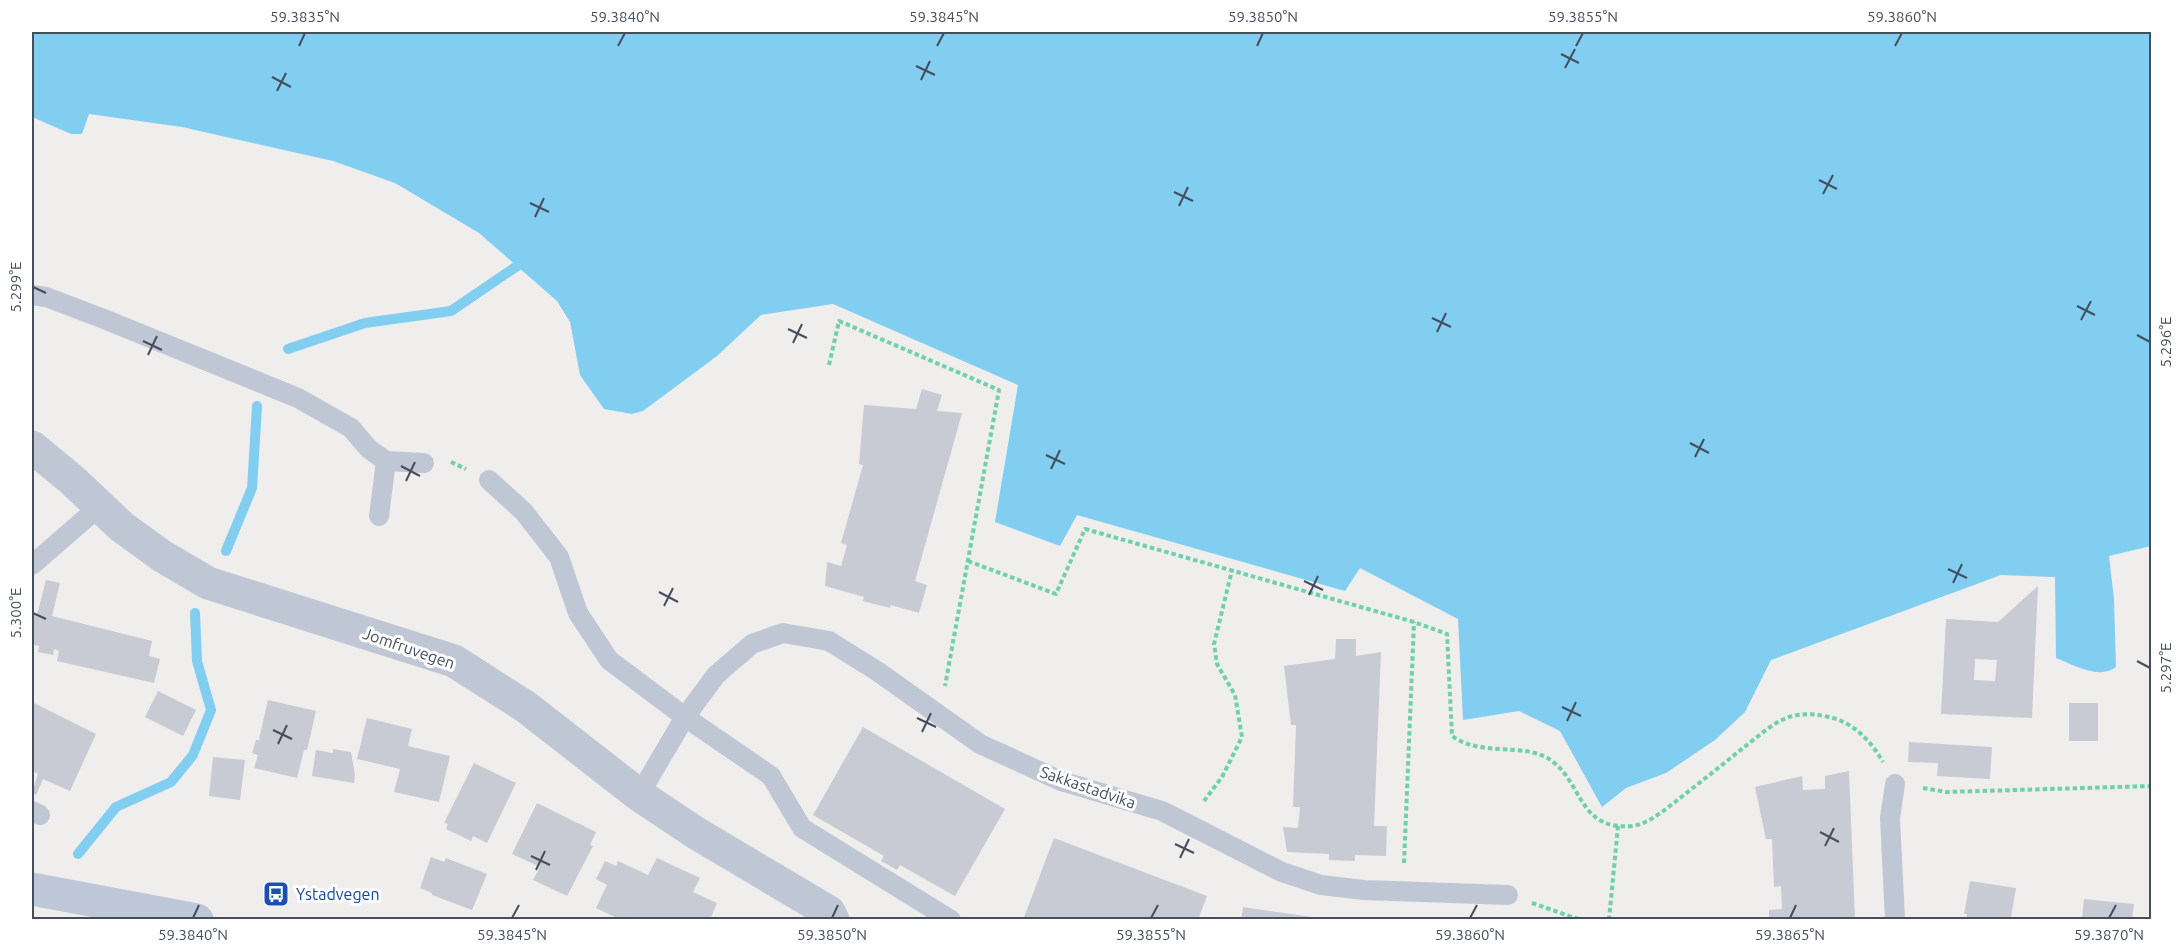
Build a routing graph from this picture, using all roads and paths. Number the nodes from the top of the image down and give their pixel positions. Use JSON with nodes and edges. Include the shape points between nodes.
{"nodes":[{"id":1,"x":32,"y":296,"type":"edge"},
{"id":2,"x":829,"y":365,"type":"dead end"},
{"id":3,"x":32,"y":447,"type":"edge"},
{"id":4,"x":386,"y":461,"type":"junction"},
{"id":5,"x":424,"y":463,"type":"joint"},
{"id":6,"x":489,"y":480,"type":"joint"},
{"id":7,"x":100,"y":506,"type":"junction"},
{"id":8,"x":379,"y":516,"type":"dead end"},
{"id":9,"x":968,"y":561,"type":"junction"},
{"id":10,"x":32,"y":565,"type":"edge"},
{"id":11,"x":1232,"y":570,"type":"junction"},
{"id":12,"x":1414,"y":622,"type":"junction"},
{"id":13,"x":940,"y":716,"type":"junction"},
{"id":14,"x":685,"y":717,"type":"junction"},
{"id":15,"x":1895,"y":784,"type":"junction"},
{"id":16,"x":2151,"y":786,"type":"edge"},
{"id":17,"x":639,"y":795,"type":"junction"},
{"id":18,"x":1188,"y":824,"type":"junction"},
{"id":19,"x":1618,"y":826,"type":"junction"},
{"id":20,"x":32,"y":890,"type":"edge"},
{"id":21,"x":1402,"y":891,"type":"junction"},
{"id":22,"x":1508,"y":895,"type":"joint"},
{"id":23,"x":197,"y":920,"type":"edge"},
{"id":24,"x":833,"y":920,"type":"edge"},
{"id":25,"x":951,"y":920,"type":"edge"},
{"id":26,"x":1581,"y":920,"type":"edge"},
{"id":27,"x":1609,"y":920,"type":"edge"},
{"id":28,"x":1895,"y":920,"type":"edge"}],
"edges":[{"from":1,"to":4,"type":"lane","via":[[46,297],[104,319],[298,398],[351,428]]},
{"from":2,"to":9,"type":"path","via":[[839,321],[999,390]]},
{"from":3,"to":7,"type":"street","name":"Jomfruvegen"},
{"from":4,"to":5,"type":"lane"},
{"from":4,"to":8,"type":"lane"},
{"from":5,"to":6,"type":"path","via":[[451,462]]},
{"from":6,"to":14,"type":"lane","via":[[524,512],[559,557],[578,613],[609,660]]},
{"from":7,"to":10,"type":"lane"},
{"from":7,"to":17,"type":"street","name":"Jomfruvegen","via":[[162,556],[208,582],[454,661],[526,707]]},
{"from":9,"to":11,"type":"path","via":[[1056,594],[1085,529]]},
{"from":9,"to":13,"type":"path"},
{"from":11,"to":12,"type":"path"},
{"from":11,"to":18,"type":"path","via":[[1214,644],[1217,664],[1235,695],[1242,737],[1222,777]]},
{"from":12,"to":19,"type":"path","via":[[1447,634],[1452,735],[1482,748],[1532,753],[1552,761],[1569,780],[1584,807],[1599,820]]},
{"from":12,"to":21,"type":"path"},
{"from":13,"to":14,"type":"lane","name":"Sakkastadvika","via":[[829,641],[783,633],[752,644],[716,675]]},
{"from":13,"to":18,"type":"lane","name":"Sakkastadvika","via":[[980,744],[1061,781],[1162,811]]},
{"from":14,"to":17,"type":"lane","name":"Sakkastadvika"},
{"from":14,"to":25,"type":"lane","via":[[771,776],[802,828]]},
{"from":15,"to":16,"type":"path","via":[[1947,792]]},
{"from":15,"to":19,"type":"path","via":[[1879,755],[1858,730],[1836,718],[1812,713],[1791,716],[1767,729],[1657,816],[1635,826]]},
{"from":15,"to":28,"type":"lane","via":[[1890,818]]},
{"from":17,"to":24,"type":"street","name":"Jomfruvegen","via":[[829,912]]},
{"from":18,"to":21,"type":"lane","name":"Sakkastadvika","via":[[1282,872],[1321,885]]},
{"from":19,"to":27,"type":"path"},
{"from":20,"to":23,"type":"main road"},
{"from":21,"to":22,"type":"lane","name":"Sakkastadvika"},
{"from":22,"to":26,"type":"path"}]}
